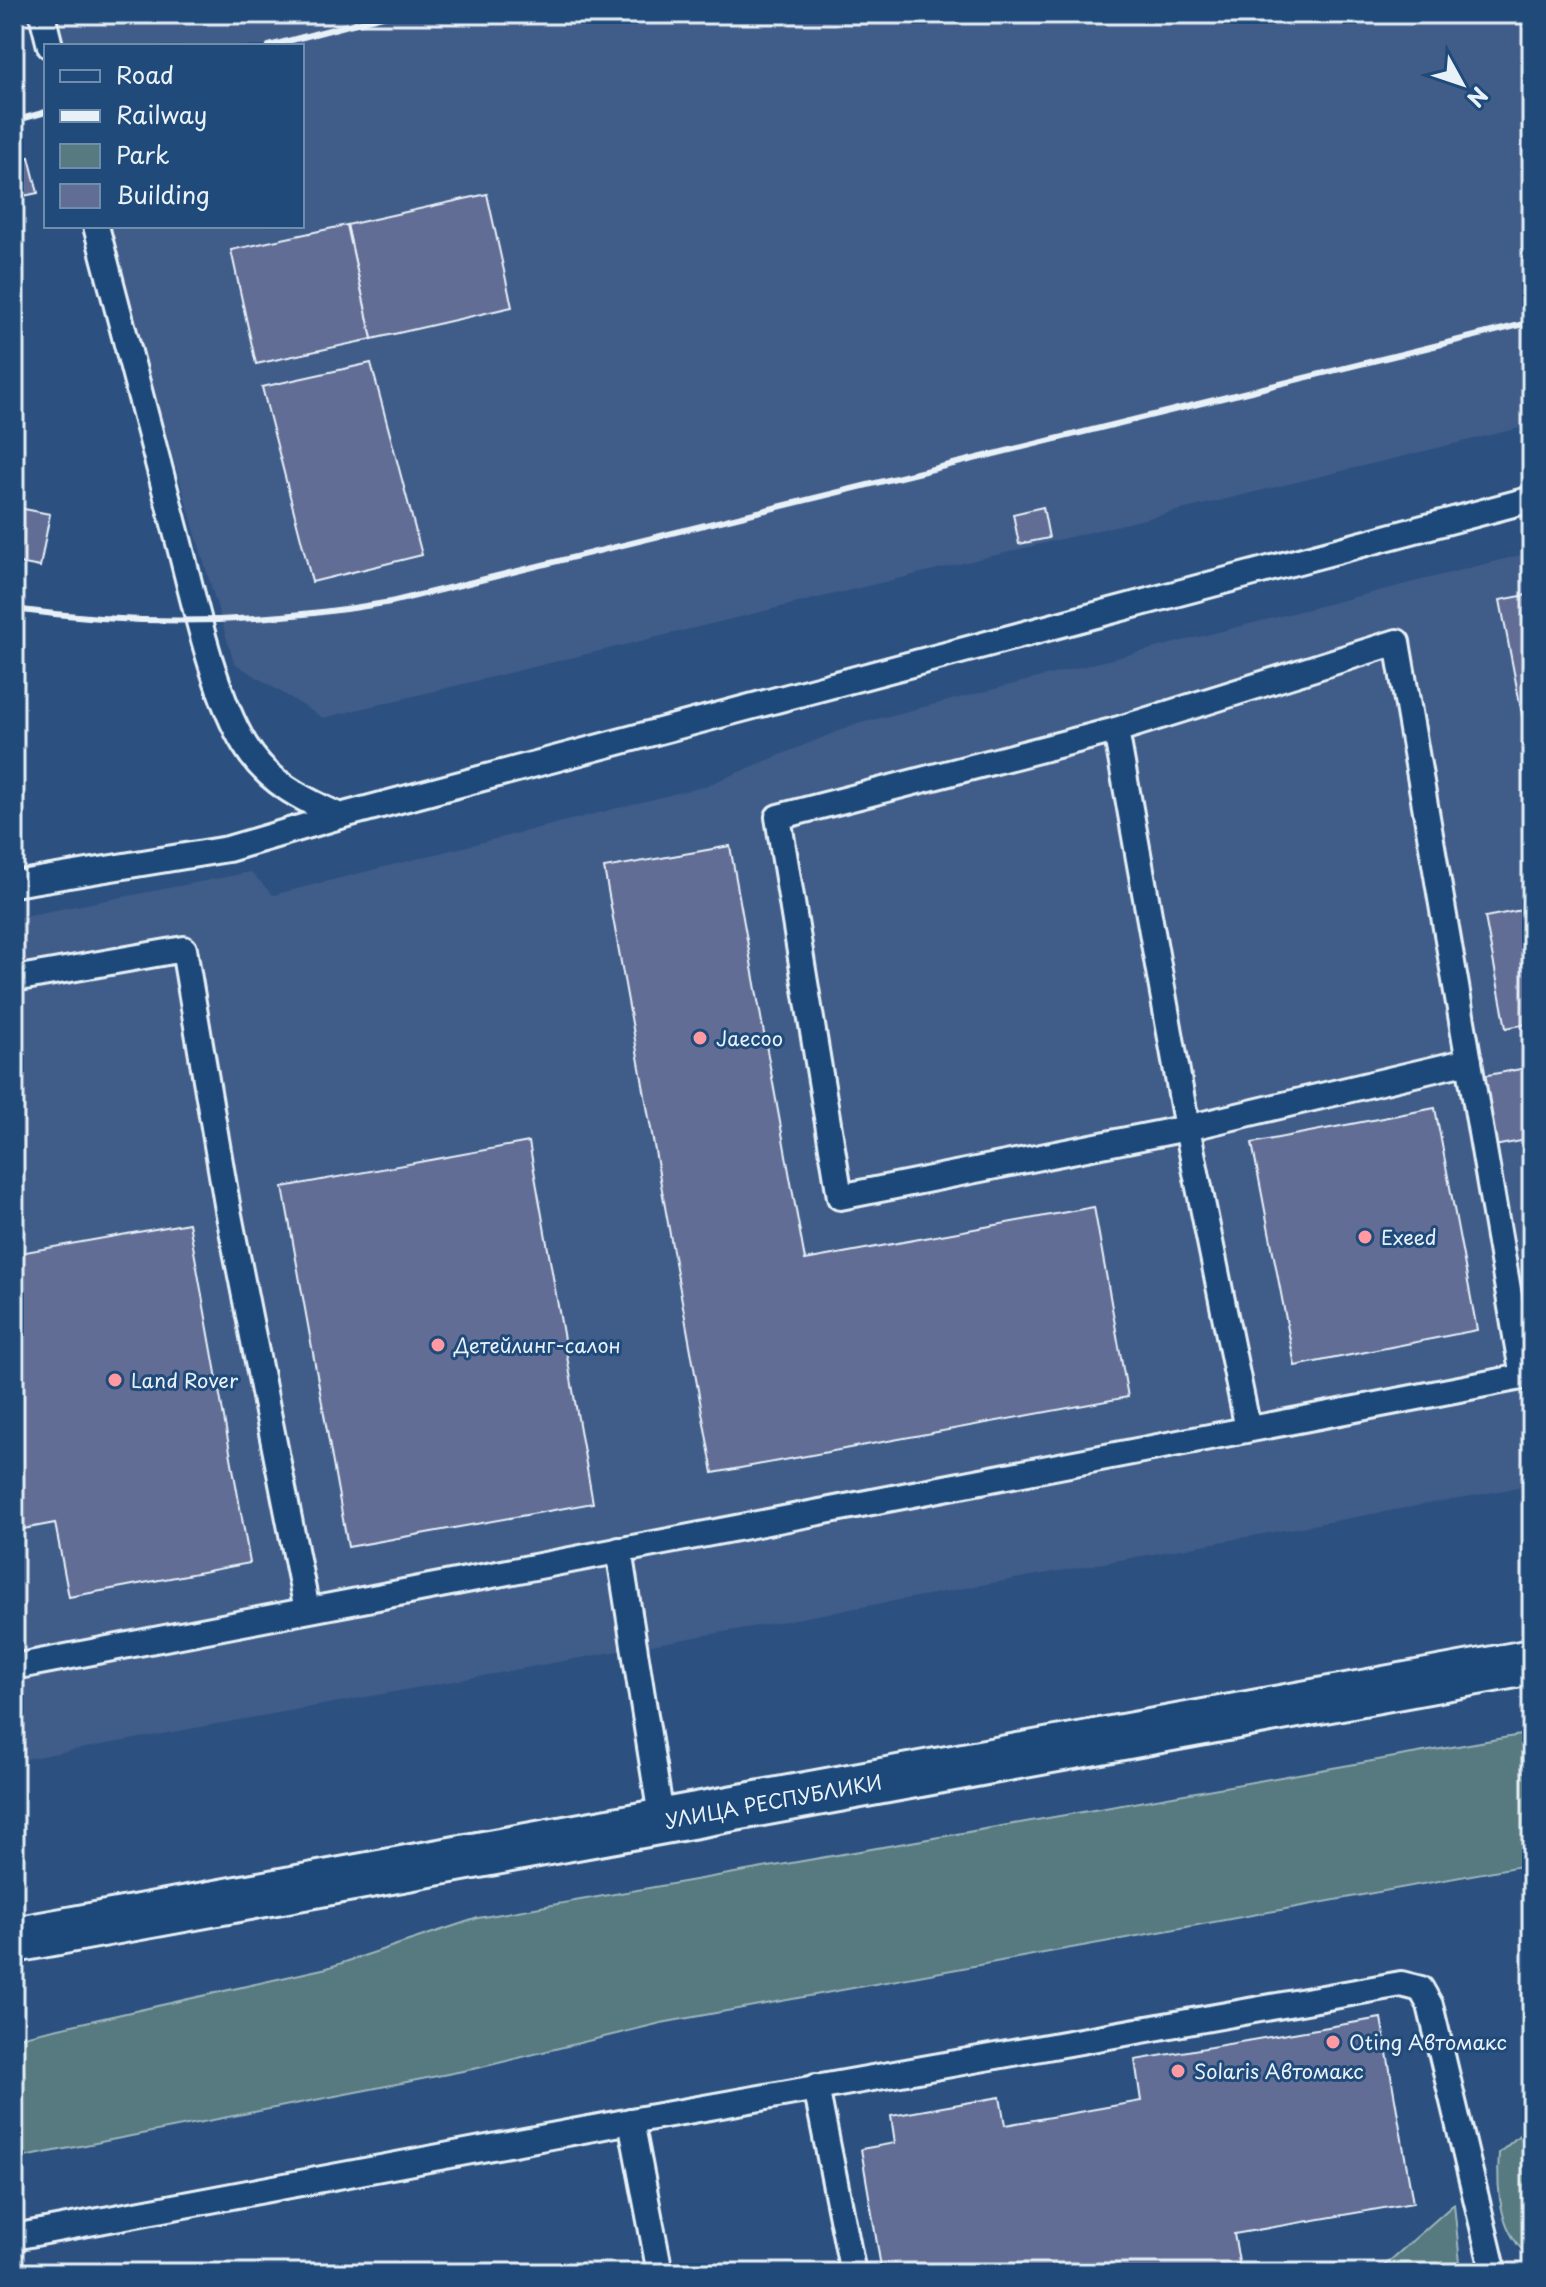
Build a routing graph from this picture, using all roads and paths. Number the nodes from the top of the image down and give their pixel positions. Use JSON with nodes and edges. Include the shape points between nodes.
{"nodes":[{"id":1,"x":42,"y":14,"type":"edge"},
{"id":2,"x":50,"y":44,"type":"edge"},
{"id":3,"x":97,"y":228,"type":"edge"},
{"id":4,"x":1532,"y":499,"type":"edge"},
{"id":5,"x":1116,"y":730,"type":"junction"},
{"id":6,"x":340,"y":816,"type":"junction"},
{"id":7,"x":14,"y":884,"type":"edge"},
{"id":8,"x":14,"y":979,"type":"edge"},
{"id":9,"x":1469,"y":1061,"type":"junction"},
{"id":10,"x":1187,"y":1128,"type":"junction"},
{"id":11,"x":1527,"y":1376,"type":"edge"},
{"id":12,"x":1248,"y":1429,"type":"junction"},
{"id":13,"x":619,"y":1550,"type":"junction"},
{"id":14,"x":307,"y":1610,"type":"junction"},
{"id":15,"x":1532,"y":1662,"type":"edge"},
{"id":16,"x":14,"y":1667,"type":"edge"},
{"id":17,"x":662,"y":1823,"type":"junction"},
{"id":18,"x":14,"y":1940,"type":"edge"},
{"id":19,"x":816,"y":2087,"type":"junction"},
{"id":20,"x":631,"y":2121,"type":"junction"},
{"id":21,"x":14,"y":2237,"type":"edge"},
{"id":22,"x":660,"y":2273,"type":"edge"},
{"id":23,"x":853,"y":2273,"type":"edge"},
{"id":24,"x":1494,"y":2273,"type":"edge"}],
"edges":[{"from":1,"to":2,"type":"lane"},
{"from":3,"to":6,"type":"lane","via":[[199,623],[244,745],[291,793]]},
{"from":4,"to":6,"type":"lane"},
{"from":5,"to":9,"type":"lane","via":[[1397,642]]},
{"from":5,"to":10,"type":"lane"},
{"from":5,"to":10,"type":"lane","via":[[778,817],[840,1197]]},
{"from":6,"to":7,"type":"lane","via":[[228,849]]},
{"from":8,"to":14,"type":"lane","via":[[184,949],[228,1210]]},
{"from":9,"to":10,"type":"lane"},
{"from":9,"to":11,"type":"lane"},
{"from":10,"to":12,"type":"lane"},
{"from":11,"to":12,"type":"lane"},
{"from":12,"to":13,"type":"lane"},
{"from":13,"to":14,"type":"lane"},
{"from":13,"to":17,"type":"lane"},
{"from":14,"to":16,"type":"lane"},
{"from":15,"to":17,"type":"main road","name":"УЛИЦА РЕСПУБЛИКИ"},
{"from":17,"to":18,"type":"main road","name":"УЛИЦА РЕСПУБЛИКИ"},
{"from":19,"to":20,"type":"lane"},
{"from":19,"to":23,"type":"lane"},
{"from":19,"to":24,"type":"lane","via":[[1401,1984],[1421,1989],[1430,2005]]},
{"from":20,"to":21,"type":"lane"},
{"from":20,"to":22,"type":"lane"}]}
